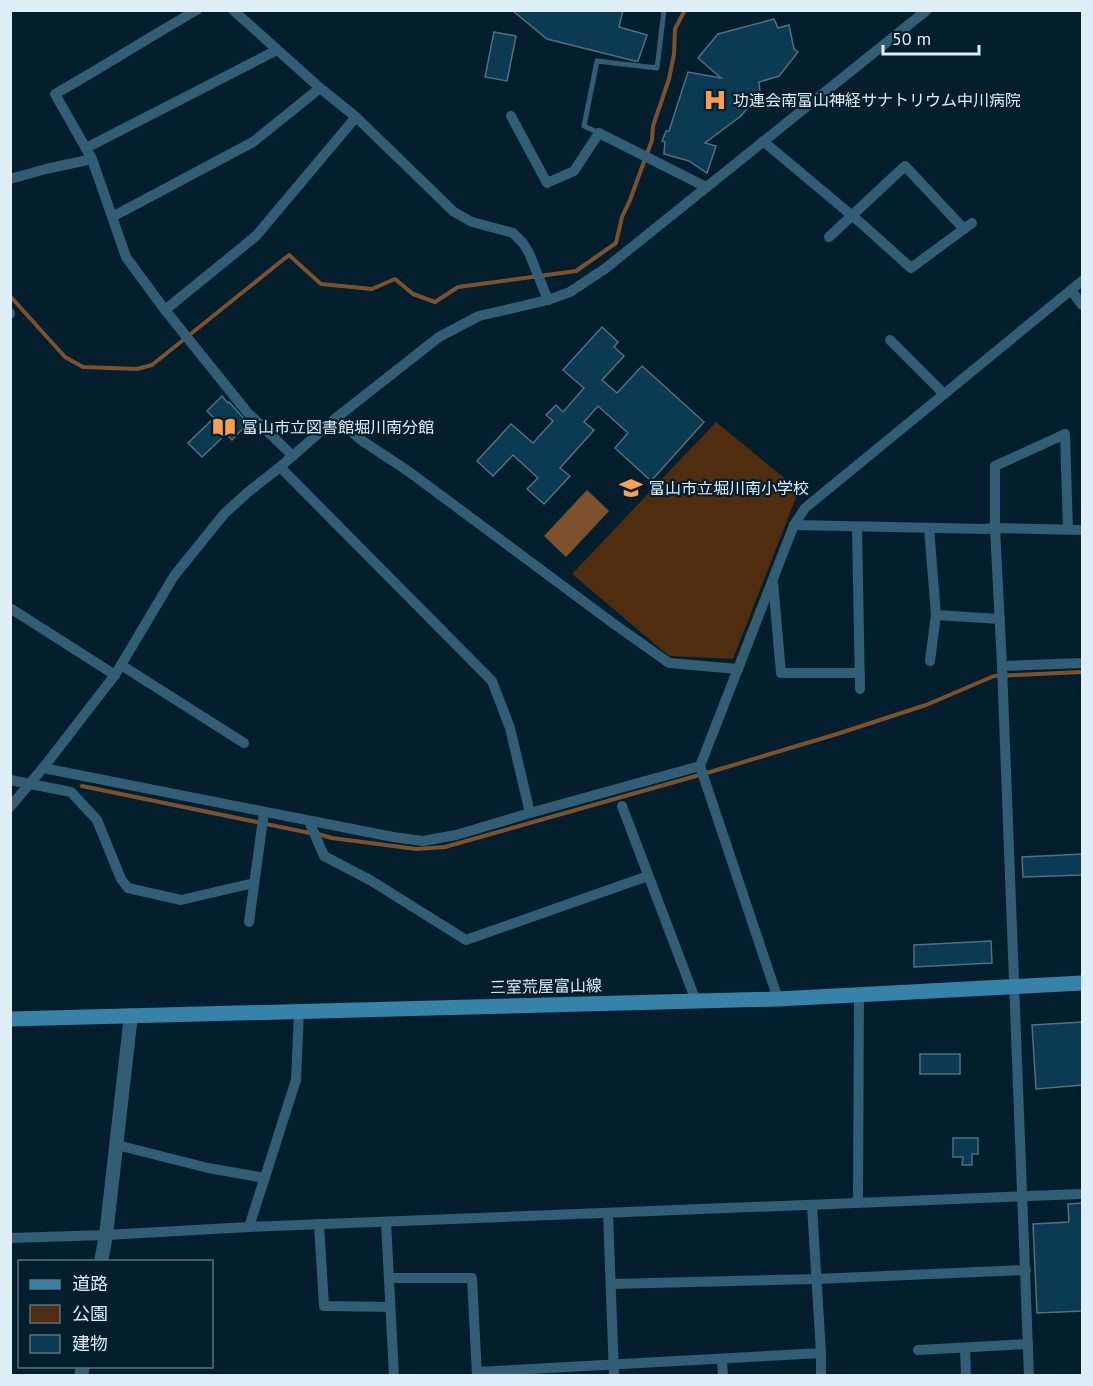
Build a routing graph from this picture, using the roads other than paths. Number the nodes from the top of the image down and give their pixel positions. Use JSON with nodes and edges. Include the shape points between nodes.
{"nodes":[{"id":1,"x":196,"y":10,"type":"edge"},
{"id":2,"x":232,"y":10,"type":"edge"},
{"id":3,"x":664,"y":10,"type":"edge"},
{"id":4,"x":927,"y":10,"type":"edge"},
{"id":5,"x":277,"y":50,"type":"junction"},
{"id":6,"x":320,"y":88,"type":"junction"},
{"id":7,"x":511,"y":116,"type":"dead end"},
{"id":8,"x":356,"y":117,"type":"junction"},
{"id":9,"x":599,"y":133,"type":"junction"},
{"id":10,"x":763,"y":141,"type":"junction"},
{"id":11,"x":86,"y":148,"type":"junction"},
{"id":12,"x":92,"y":159,"type":"junction"},
{"id":13,"x":10,"y":179,"type":"edge"},
{"id":14,"x":706,"y":187,"type":"junction"},
{"id":15,"x":852,"y":216,"type":"junction"},
{"id":16,"x":112,"y":217,"type":"junction"},
{"id":17,"x":829,"y":237,"type":"dead end"},
{"id":18,"x":1083,"y":281,"type":"edge"},
{"id":19,"x":1071,"y":290,"type":"junction"},
{"id":20,"x":548,"y":300,"type":"junction"},
{"id":21,"x":1083,"y":305,"type":"edge"},
{"id":22,"x":165,"y":310,"type":"junction"},
{"id":23,"x":890,"y":340,"type":"dead end"},
{"id":24,"x":944,"y":394,"type":"junction"},
{"id":25,"x":336,"y":418,"type":"junction"},
{"id":26,"x":293,"y":456,"type":"junction"},
{"id":27,"x":280,"y":467,"type":"junction"},
{"id":28,"x":794,"y":525,"type":"junction"},
{"id":29,"x":857,"y":527,"type":"junction"},
{"id":30,"x":929,"y":528,"type":"junction"},
{"id":31,"x":995,"y":528,"type":"junction"},
{"id":32,"x":1068,"y":530,"type":"junction"},
{"id":33,"x":1083,"y":530,"type":"edge"},
{"id":34,"x":773,"y":580,"type":"junction"},
{"id":35,"x":10,"y":608,"type":"edge"},
{"id":36,"x":936,"y":615,"type":"junction"},
{"id":37,"x":1000,"y":619,"type":"junction"},
{"id":38,"x":930,"y":662,"type":"dead end"},
{"id":39,"x":1083,"y":663,"type":"edge"},
{"id":40,"x":1002,"y":666,"type":"junction"},
{"id":41,"x":738,"y":669,"type":"junction"},
{"id":42,"x":118,"y":670,"type":"junction"},
{"id":43,"x":860,"y":673,"type":"junction"},
{"id":44,"x":860,"y":689,"type":"dead end"},
{"id":45,"x":244,"y":742,"type":"dead end"},
{"id":46,"x":700,"y":766,"type":"junction"},
{"id":47,"x":43,"y":768,"type":"junction"},
{"id":48,"x":10,"y":780,"type":"edge"},
{"id":49,"x":29,"y":784,"type":"junction"},
{"id":50,"x":622,"y":806,"type":"dead end"},
{"id":51,"x":10,"y":807,"type":"edge"},
{"id":52,"x":264,"y":812,"type":"junction"},
{"id":53,"x":530,"y":813,"type":"junction"},
{"id":54,"x":309,"y":821,"type":"junction"},
{"id":55,"x":648,"y":876,"type":"junction"},
{"id":56,"x":254,"y":883,"type":"junction"},
{"id":57,"x":249,"y":922,"type":"dead end"},
{"id":58,"x":1083,"y":982,"type":"edge"},
{"id":59,"x":1015,"y":987,"type":"junction"},
{"id":60,"x":859,"y":995,"type":"junction"},
{"id":61,"x":778,"y":999,"type":"junction"},
{"id":62,"x":696,"y":1001,"type":"junction"},
{"id":63,"x":299,"y":1011,"type":"junction"},
{"id":64,"x":132,"y":1015,"type":"junction"},
{"id":65,"x":10,"y":1019,"type":"edge"},
{"id":66,"x":117,"y":1145,"type":"junction"},
{"id":67,"x":265,"y":1178,"type":"junction"},
{"id":68,"x":1083,"y":1194,"type":"edge"},
{"id":69,"x":1023,"y":1198,"type":"junction"},
{"id":70,"x":858,"y":1203,"type":"junction"},
{"id":71,"x":812,"y":1206,"type":"junction"},
{"id":72,"x":608,"y":1214,"type":"junction"},
{"id":73,"x":386,"y":1222,"type":"junction"},
{"id":74,"x":319,"y":1224,"type":"junction"},
{"id":75,"x":249,"y":1227,"type":"junction"},
{"id":76,"x":106,"y":1235,"type":"junction"},
{"id":77,"x":10,"y":1238,"type":"edge"},
{"id":78,"x":101,"y":1260,"type":"edge"},
{"id":79,"x":1026,"y":1270,"type":"junction"},
{"id":80,"x":389,"y":1278,"type":"junction"},
{"id":81,"x":816,"y":1280,"type":"junction"},
{"id":82,"x":611,"y":1284,"type":"junction"},
{"id":83,"x":390,"y":1307,"type":"junction"},
{"id":84,"x":1028,"y":1344,"type":"junction"},
{"id":85,"x":966,"y":1348,"type":"junction"},
{"id":86,"x":918,"y":1350,"type":"dead end"},
{"id":87,"x":821,"y":1353,"type":"junction"},
{"id":88,"x":722,"y":1359,"type":"junction"},
{"id":89,"x":614,"y":1364,"type":"junction"},
{"id":90,"x":477,"y":1374,"type":"edge"},
{"id":91,"x":394,"y":1376,"type":"edge"},
{"id":92,"x":614,"y":1376,"type":"edge"},
{"id":93,"x":723,"y":1376,"type":"edge"},
{"id":94,"x":822,"y":1376,"type":"edge"},
{"id":95,"x":966,"y":1376,"type":"edge"},
{"id":96,"x":1029,"y":1376,"type":"edge"}],
"edges":[{"from":1,"to":11,"type":"street","via":[[55,94]]},
{"from":2,"to":5,"type":"street"},
{"from":3,"to":9,"type":"lane","via":[[657,68],[597,61],[584,126]]},
{"from":4,"to":10,"type":"street"},
{"from":5,"to":6,"type":"street"},
{"from":5,"to":11,"type":"street"},
{"from":6,"to":8,"type":"street"},
{"from":6,"to":16,"type":"street","via":[[252,142]]},
{"from":7,"to":9,"type":"street","via":[[547,183],[574,171]]},
{"from":8,"to":20,"type":"street","via":[[454,212],[472,222],[513,233],[530,253]]},
{"from":8,"to":22,"type":"street","via":[[256,236]]},
{"from":9,"to":14,"type":"street"},
{"from":10,"to":14,"type":"street"},
{"from":10,"to":15,"type":"street"},
{"from":11,"to":12,"type":"street"},
{"from":12,"to":13,"type":"street"},
{"from":12,"to":16,"type":"street"},
{"from":14,"to":20,"type":"street","via":[[606,268],[570,292]]},
{"from":15,"to":15,"type":"street","via":[[910,268],[968,226],[905,166]]},
{"from":15,"to":17,"type":"street"},
{"from":16,"to":22,"type":"street","via":[[126,257]]},
{"from":18,"to":19,"type":"street"},
{"from":19,"to":21,"type":"street"},
{"from":19,"to":24,"type":"street"},
{"from":20,"to":25,"type":"street","via":[[479,316],[439,337]]},
{"from":22,"to":26,"type":"street","via":[[248,412]]},
{"from":23,"to":24,"type":"street"},
{"from":24,"to":28,"type":"street","via":[[805,508]]},
{"from":25,"to":26,"type":"street"},
{"from":25,"to":41,"type":"street","via":[[669,663]]},
{"from":26,"to":27,"type":"street"},
{"from":27,"to":42,"type":"street","via":[[224,514],[181,567]]},
{"from":27,"to":53,"type":"street","via":[[492,681],[510,728]]},
{"from":28,"to":29,"type":"street"},
{"from":28,"to":34,"type":"street"},
{"from":29,"to":30,"type":"street"},
{"from":29,"to":43,"type":"street"},
{"from":30,"to":31,"type":"street"},
{"from":30,"to":36,"type":"street"},
{"from":31,"to":32,"type":"street"},
{"from":31,"to":32,"type":"street","via":[[995,466],[1065,434]]},
{"from":31,"to":37,"type":"street"},
{"from":32,"to":33,"type":"street"},
{"from":34,"to":41,"type":"street"},
{"from":34,"to":43,"type":"street","via":[[781,673]]},
{"from":35,"to":42,"type":"street"},
{"from":36,"to":37,"type":"street"},
{"from":36,"to":38,"type":"street"},
{"from":37,"to":40,"type":"street"},
{"from":39,"to":40,"type":"street"},
{"from":40,"to":59,"type":"street"},
{"from":41,"to":46,"type":"street"},
{"from":42,"to":45,"type":"street"},
{"from":42,"to":47,"type":"street"},
{"from":43,"to":44,"type":"street"},
{"from":46,"to":53,"type":"street"},
{"from":46,"to":61,"type":"street"},
{"from":47,"to":49,"type":"street"},
{"from":47,"to":52,"type":"street"},
{"from":48,"to":49,"type":"street"},
{"from":49,"to":51,"type":"street"},
{"from":49,"to":56,"type":"street","via":[[72,792],[98,820],[128,888],[181,900]]},
{"from":50,"to":55,"type":"street"},
{"from":52,"to":54,"type":"street"},
{"from":52,"to":56,"type":"street"},
{"from":53,"to":54,"type":"street","via":[[423,841]]},
{"from":54,"to":55,"type":"street","via":[[324,856],[466,940]]},
{"from":55,"to":62,"type":"street"},
{"from":56,"to":57,"type":"street"},
{"from":58,"to":59,"type":"main road","name":"三室荒屋富山線"},
{"from":59,"to":60,"type":"main road","name":"三室荒屋富山線"},
{"from":59,"to":69,"type":"street"},
{"from":60,"to":61,"type":"main road","name":"三室荒屋富山線"},
{"from":60,"to":70,"type":"street"},
{"from":61,"to":62,"type":"main road","name":"三室荒屋富山線"},
{"from":62,"to":63,"type":"main road","name":"三室荒屋富山線"},
{"from":63,"to":64,"type":"main road","name":"三室荒屋富山線"},
{"from":63,"to":67,"type":"street","via":[[296,1080]]},
{"from":64,"to":65,"type":"main road","name":"三室荒屋富山線"},
{"from":64,"to":66,"type":"street"},
{"from":66,"to":67,"type":"street"},
{"from":66,"to":76,"type":"street"},
{"from":67,"to":75,"type":"street"},
{"from":68,"to":69,"type":"street"},
{"from":69,"to":70,"type":"street"},
{"from":69,"to":79,"type":"street"},
{"from":70,"to":71,"type":"street"},
{"from":71,"to":72,"type":"street"},
{"from":71,"to":81,"type":"street"},
{"from":72,"to":73,"type":"street"},
{"from":72,"to":82,"type":"street"},
{"from":73,"to":74,"type":"street"},
{"from":73,"to":80,"type":"street"},
{"from":74,"to":75,"type":"street"},
{"from":74,"to":83,"type":"street","via":[[324,1306]]},
{"from":75,"to":76,"type":"street"},
{"from":76,"to":77,"type":"street"},
{"from":76,"to":78,"type":"street"},
{"from":79,"to":81,"type":"street"},
{"from":79,"to":84,"type":"street"},
{"from":80,"to":83,"type":"street"},
{"from":80,"to":90,"type":"street","via":[[472,1278]]},
{"from":81,"to":82,"type":"street"},
{"from":81,"to":87,"type":"street"},
{"from":82,"to":89,"type":"street"},
{"from":83,"to":91,"type":"street"},
{"from":84,"to":85,"type":"street"},
{"from":84,"to":96,"type":"street"},
{"from":85,"to":86,"type":"street"},
{"from":85,"to":95,"type":"street"},
{"from":87,"to":88,"type":"street"},
{"from":87,"to":94,"type":"street"},
{"from":88,"to":89,"type":"street"},
{"from":88,"to":93,"type":"street"},
{"from":89,"to":90,"type":"street"},
{"from":89,"to":92,"type":"street"}]}
